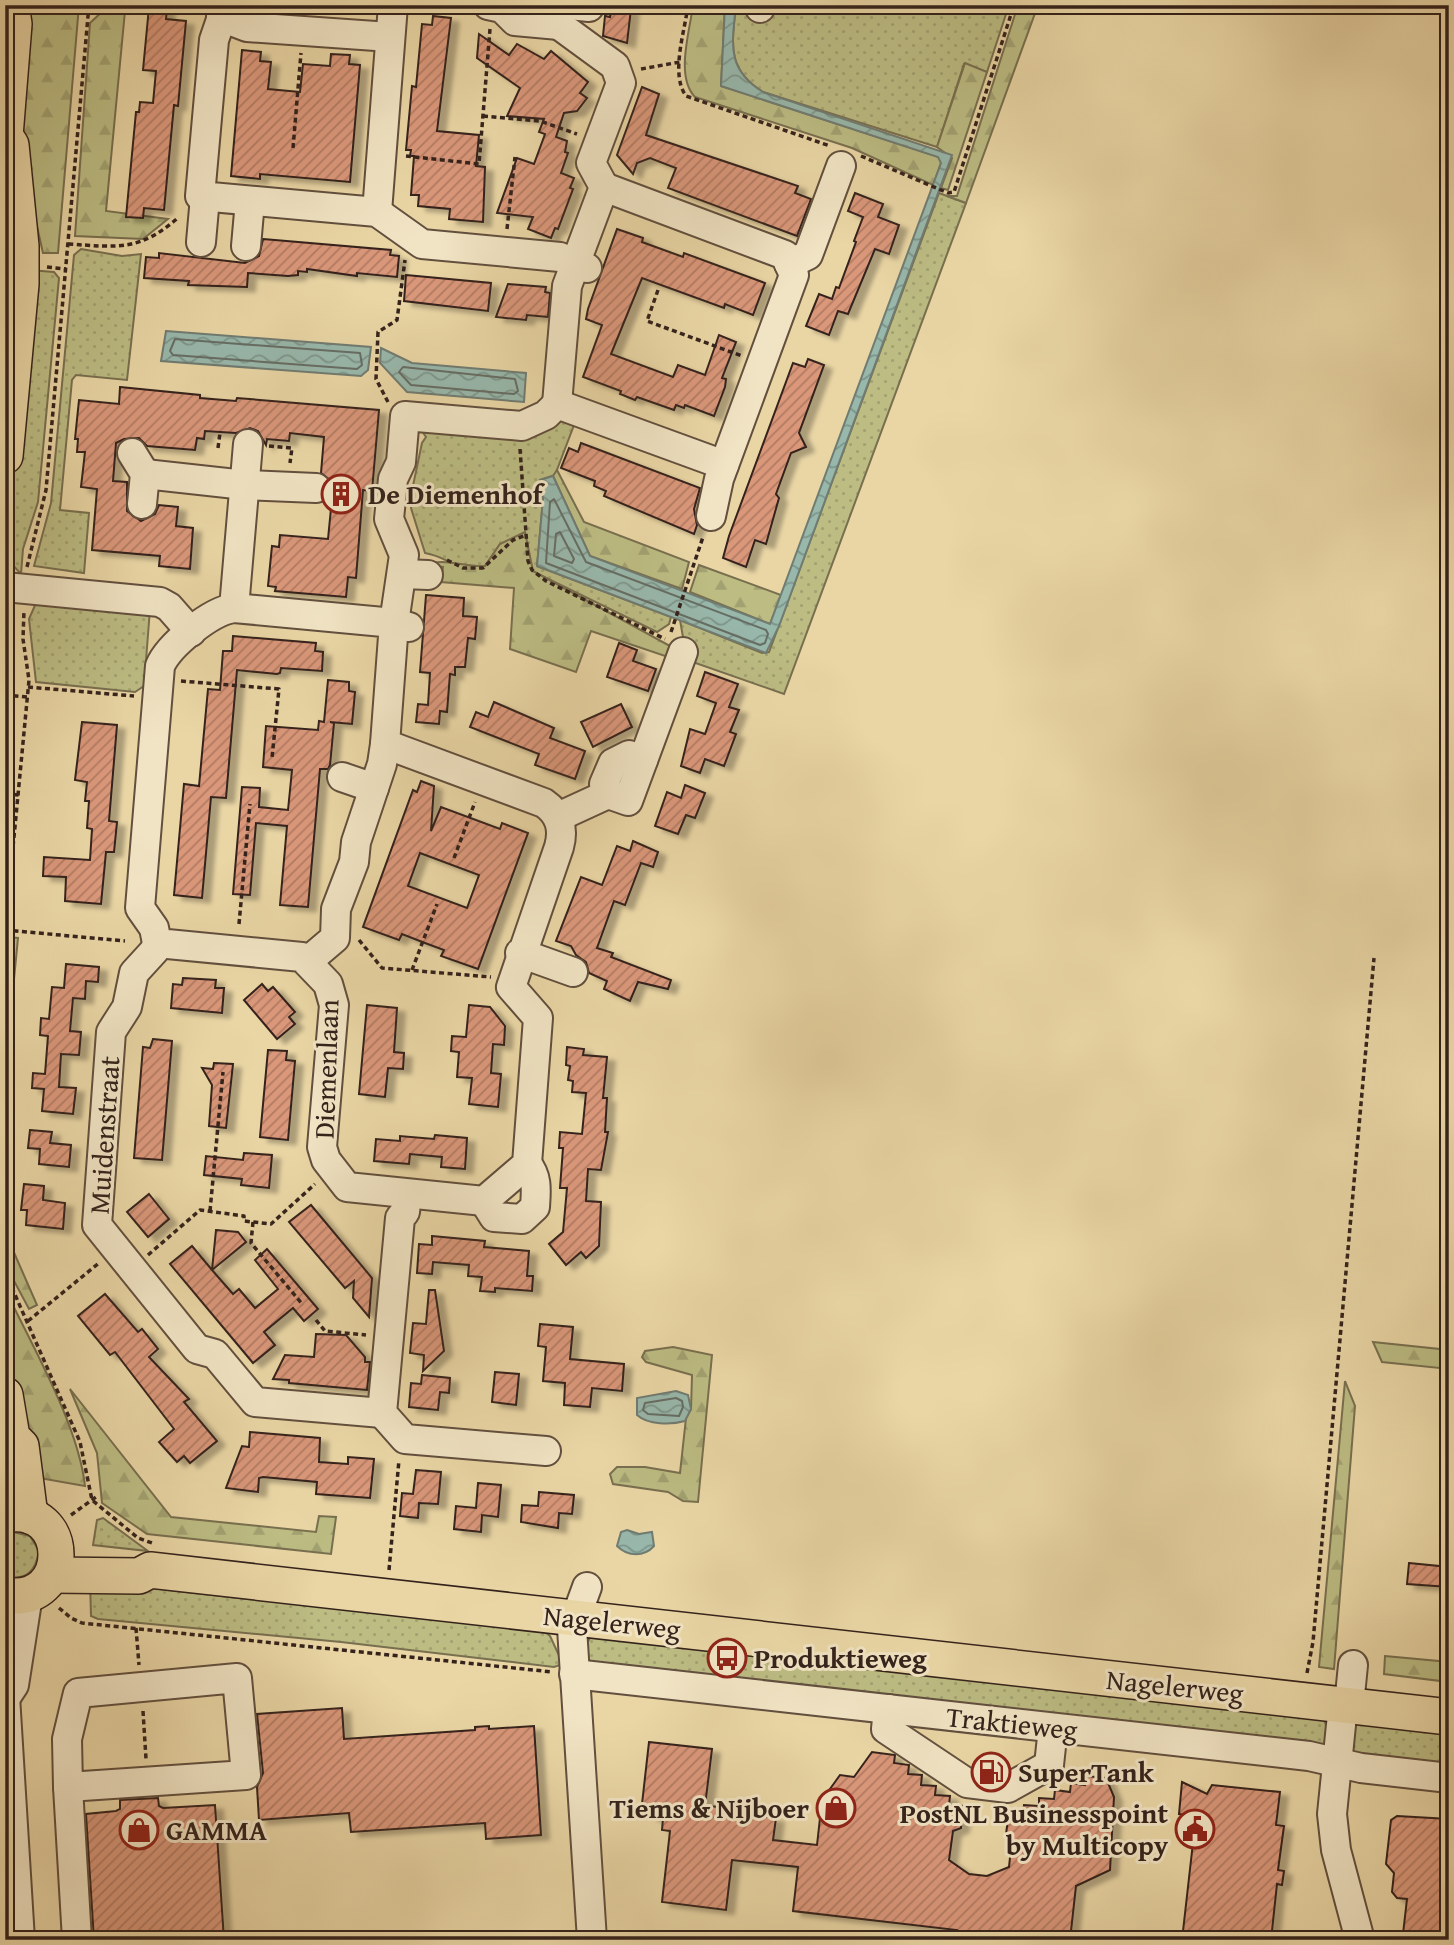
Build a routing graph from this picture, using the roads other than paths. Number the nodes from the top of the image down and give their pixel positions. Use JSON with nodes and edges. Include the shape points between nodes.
{"nodes":[{"id":1,"x":393,"y":5,"type":"edge"},
{"id":2,"x":218,"y":10,"type":"edge"},
{"id":3,"x":16,"y":11,"type":"edge"},
{"id":4,"x":570,"y":11,"type":"edge"},
{"id":5,"x":489,"y":13,"type":"edge"},
{"id":6,"x":390,"y":37,"type":"junction"},
{"id":7,"x":5,"y":136,"type":"edge"},
{"id":8,"x":845,"y":156,"type":"road end"},
{"id":9,"x":604,"y":187,"type":"junction"},
{"id":10,"x":200,"y":199,"type":"junction"},
{"id":11,"x":250,"y":201,"type":"junction"},
{"id":12,"x":377,"y":212,"type":"junction"},
{"id":13,"x":201,"y":242,"type":"dead end"},
{"id":14,"x":246,"y":246,"type":"dead end"},
{"id":15,"x":789,"y":264,"type":"junction"},
{"id":16,"x":567,"y":265,"type":"junction"},
{"id":17,"x":571,"y":402,"type":"junction"},
{"id":18,"x":258,"y":447,"type":"road end"},
{"id":19,"x":5,"y":456,"type":"edge"},
{"id":20,"x":724,"y":465,"type":"junction"},
{"id":21,"x":245,"y":485,"type":"junction"},
{"id":22,"x":316,"y":488,"type":"dead end"},
{"id":23,"x":142,"y":504,"type":"dead end"},
{"id":24,"x":711,"y":516,"type":"road end"},
{"id":25,"x":15,"y":596,"type":"edge"},
{"id":26,"x":232,"y":613,"type":"junction"},
{"id":27,"x":401,"y":631,"type":"junction"},
{"id":28,"x":191,"y":632,"type":"junction"},
{"id":29,"x":676,"y":646,"type":"road end"},
{"id":30,"x":384,"y":744,"type":"junction"},
{"id":31,"x":342,"y":777,"type":"dead end"},
{"id":32,"x":374,"y":788,"type":"junction"},
{"id":33,"x":558,"y":817,"type":"junction"},
{"id":34,"x":173,"y":950,"type":"junction"},
{"id":35,"x":520,"y":953,"type":"junction"},
{"id":36,"x":297,"y":963,"type":"junction"},
{"id":37,"x":573,"y":972,"type":"dead end"},
{"id":38,"x":527,"y":1164,"type":"junction"},
{"id":39,"x":362,"y":1188,"type":"junction"},
{"id":40,"x":407,"y":1194,"type":"junction"},
{"id":41,"x":484,"y":1201,"type":"junction"},
{"id":42,"x":399,"y":1231,"type":"junction"},
{"id":43,"x":5,"y":1395,"type":"edge"},
{"id":44,"x":382,"y":1413,"type":"junction"},
{"id":45,"x":9,"y":1441,"type":"edge"},
{"id":46,"x":546,"y":1451,"type":"dead end"},
{"id":47,"x":18,"y":1515,"type":"edge"},
{"id":48,"x":45,"y":1572,"type":"edge"},
{"id":49,"x":580,"y":1603,"type":"junction"},
{"id":50,"x":1353,"y":1665,"type":"dead end"},
{"id":51,"x":565,"y":1673,"type":"junction"},
{"id":52,"x":6,"y":1696,"type":"edge"},
{"id":53,"x":1343,"y":1705,"type":"junction"},
{"id":54,"x":888,"y":1709,"type":"junction"},
{"id":55,"x":1449,"y":1717,"type":"edge"},
{"id":56,"x":1054,"y":1728,"type":"junction"},
{"id":57,"x":1336,"y":1762,"type":"junction"},
{"id":58,"x":1449,"y":1778,"type":"edge"},
{"id":59,"x":68,"y":1787,"type":"junction"},
{"id":60,"x":9,"y":1811,"type":"edge"},
{"id":61,"x":20,"y":1940,"type":"edge"},
{"id":62,"x":77,"y":1940,"type":"edge"},
{"id":63,"x":592,"y":1940,"type":"edge"},
{"id":64,"x":1360,"y":1940,"type":"edge"}],
"edges":[{"from":1,"to":6,"type":"street"},
{"from":2,"to":6,"type":"street","via":[[247,27]]},
{"from":2,"to":10,"type":"street"},
{"from":3,"to":7,"type":"main road"},
{"from":4,"to":5,"type":"street","via":[[515,21],[502,8]]},
{"from":4,"to":9,"type":"street","via":[[615,66],[621,83],[591,163]]},
{"from":6,"to":12,"type":"street"},
{"from":7,"to":19,"type":"main road","via":[[11,145],[21,284]]},
{"from":8,"to":15,"type":"street","via":[[808,255]]},
{"from":9,"to":15,"type":"street","via":[[785,255]]},
{"from":9,"to":16,"type":"street"},
{"from":10,"to":11,"type":"street"},
{"from":10,"to":13,"type":"street"},
{"from":11,"to":12,"type":"street"},
{"from":11,"to":14,"type":"street"},
{"from":12,"to":16,"type":"street","via":[[422,244],[510,252]]},
{"from":15,"to":20,"type":"street","via":[[794,275]]},
{"from":16,"to":17,"type":"street"},
{"from":17,"to":20,"type":"street"},
{"from":17,"to":27,"type":"street","via":[[522,426],[405,416],[389,519],[404,555],[424,569]]},
{"from":18,"to":21,"type":"street"},
{"from":20,"to":24,"type":"street"},
{"from":21,"to":22,"type":"street"},
{"from":21,"to":23,"type":"street","via":[[138,463]]},
{"from":21,"to":26,"type":"street"},
{"from":25,"to":28,"type":"street","via":[[160,602]]},
{"from":26,"to":27,"type":"street"},
{"from":26,"to":28,"type":"street","via":[[213,615]]},
{"from":27,"to":30,"type":"street"},
{"from":28,"to":34,"type":"street","via":[[160,666],[140,903],[156,932]]},
{"from":29,"to":33,"type":"street","via":[[628,801],[608,794]]},
{"from":30,"to":32,"type":"street"},
{"from":30,"to":33,"type":"street","via":[[544,803]]},
{"from":31,"to":32,"type":"street"},
{"from":32,"to":36,"type":"street","via":[[336,909],[335,938]]},
{"from":33,"to":35,"type":"street","name":"Diemenlaan","via":[[562,830],[559,846]]},
{"from":34,"to":36,"type":"street"},
{"from":34,"to":44,"type":"street","name":"Muidenstraat","via":[[155,950],[134,973],[127,1007],[114,1030],[97,1225],[197,1349],[215,1354],[256,1402]]},
{"from":35,"to":37,"type":"street"},
{"from":35,"to":38,"type":"street","name":"Diemenlaan","via":[[511,987],[538,1018]]},
{"from":36,"to":39,"type":"street","name":"Diemenlaan","via":[[334,1005],[322,1147],[347,1187]]},
{"from":38,"to":41,"type":"street"},
{"from":38,"to":41,"type":"street","name":"Diemenlaan","via":[[536,1175],[535,1207],[522,1219],[494,1217]]},
{"from":39,"to":40,"type":"street","name":"Diemenlaan"},
{"from":39,"to":42,"type":"street"},
{"from":40,"to":41,"type":"street","name":"Diemenlaan"},
{"from":40,"to":42,"type":"street"},
{"from":42,"to":44,"type":"street"},
{"from":43,"to":45,"type":"main road"},
{"from":44,"to":46,"type":"street","via":[[405,1439]]},
{"from":45,"to":47,"type":"main road","via":[[21,1446]]},
{"from":47,"to":48,"type":"main road","via":[[46,1527]]},
{"from":48,"to":49,"type":"main road","name":"Nagelerweg","via":[[80,1552],[141,1562],[158,1557]]},
{"from":48,"to":52,"type":"street"},
{"from":49,"to":51,"type":"street"},
{"from":49,"to":53,"type":"main road","name":"Nagelerweg"},
{"from":50,"to":53,"type":"street","via":[[1350,1695]]},
{"from":51,"to":54,"type":"street","name":"Traktieweg"},
{"from":51,"to":63,"type":"street"},
{"from":52,"to":60,"type":"street"},
{"from":53,"to":55,"type":"main road","name":"Nagelerweg"},
{"from":53,"to":57,"type":"street"},
{"from":54,"to":56,"type":"street","name":"Traktieweg"},
{"from":54,"to":56,"type":"street","via":[[886,1729],[967,1783],[1008,1788],[1048,1765]]},
{"from":56,"to":57,"type":"street","name":"Traktieweg"},
{"from":57,"to":58,"type":"street","name":"Traktieweg"},
{"from":57,"to":64,"type":"street","via":[[1334,1838]]},
{"from":59,"to":59,"type":"street","via":[[67,1739],[78,1693],[237,1678],[246,1776]]},
{"from":59,"to":62,"type":"street"},
{"from":60,"to":61,"type":"street"}]}
